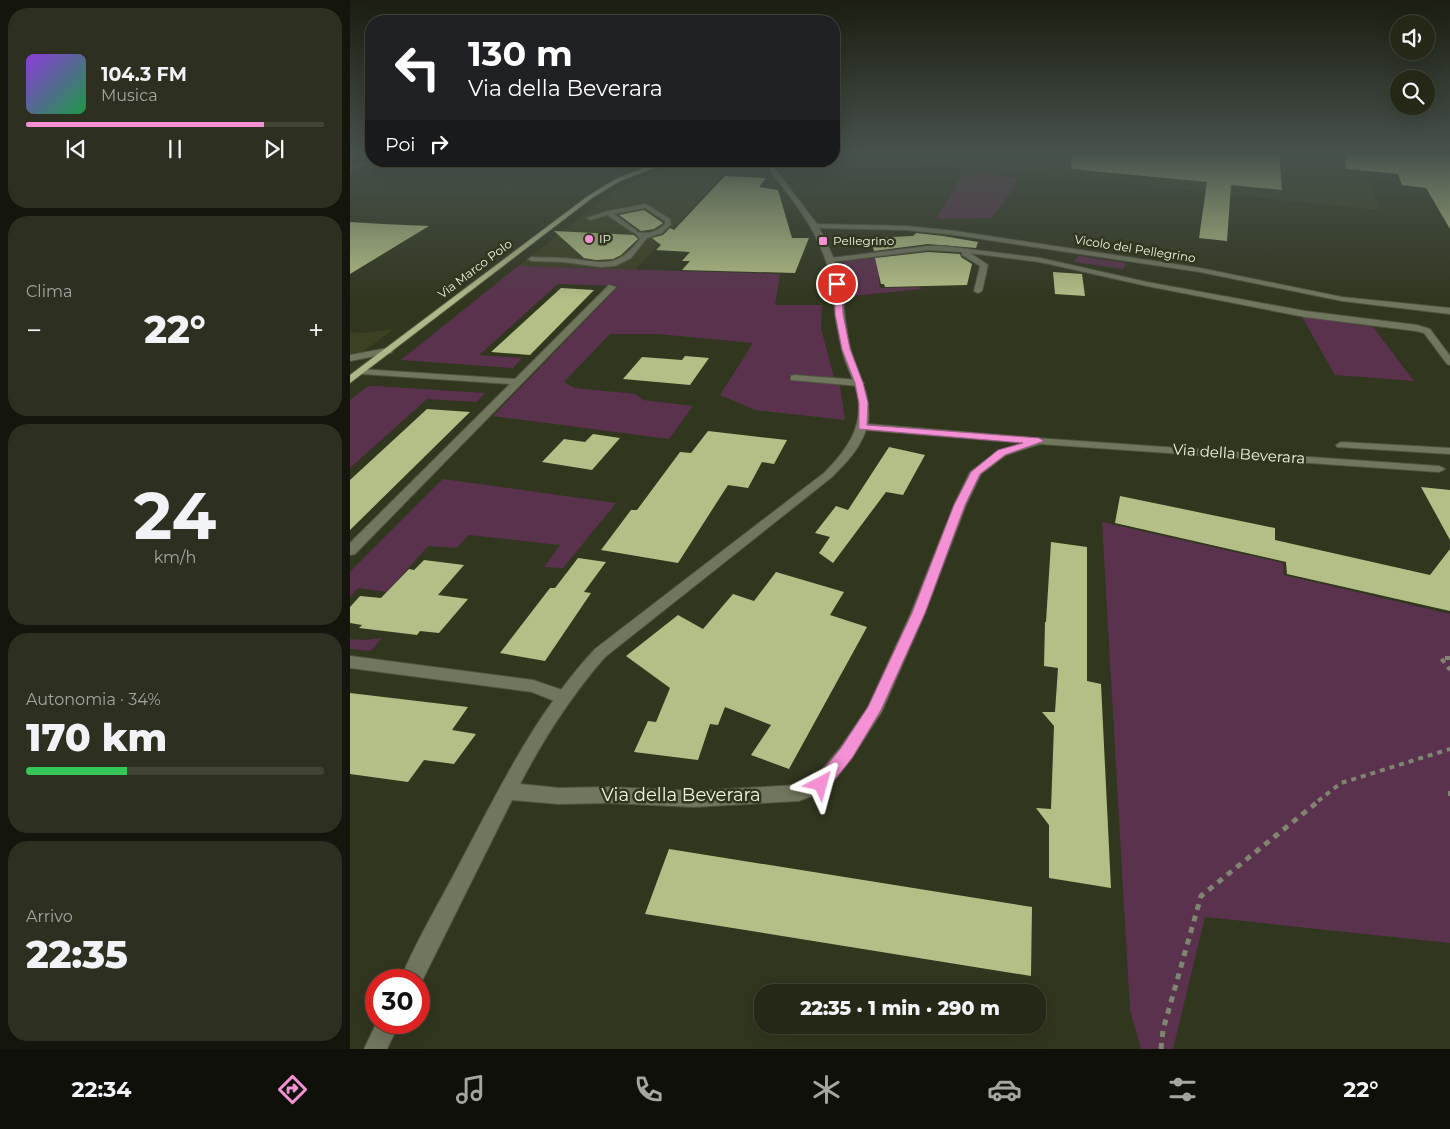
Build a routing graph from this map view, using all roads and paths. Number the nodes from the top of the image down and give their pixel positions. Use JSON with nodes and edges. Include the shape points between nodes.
{"nodes":[{"id":1,"x":581,"y":203,"type":"edge"},
{"id":2,"x":798,"y":203,"type":"edge"},
{"id":3,"x":608,"y":212,"type":"junction"},
{"id":4,"x":590,"y":218,"type":"dead end"},
{"id":5,"x":815,"y":226,"type":"junction"},
{"id":6,"x":638,"y":234,"type":"junction"},
{"id":7,"x":955,"y":249,"type":"junction"},
{"id":8,"x":532,"y":259,"type":"dead end"},
{"id":9,"x":831,"y":260,"type":"junction"},
{"id":10,"x":612,"y":287,"type":"dead end"},
{"id":11,"x":978,"y":291,"type":"dead end"},
{"id":12,"x":1450,"y":311,"type":"edge"},
{"id":13,"x":388,"y":351,"type":"junction"},
{"id":14,"x":350,"y":358,"type":"edge"},
{"id":15,"x":1450,"y":362,"type":"edge"},
{"id":16,"x":362,"y":371,"type":"junction"},
{"id":17,"x":794,"y":378,"type":"dead end"},
{"id":18,"x":350,"y":380,"type":"edge"},
{"id":19,"x":519,"y":382,"type":"junction"},
{"id":20,"x":859,"y":383,"type":"junction"},
{"id":21,"x":862,"y":427,"type":"junction"},
{"id":22,"x":1039,"y":441,"type":"junction"},
{"id":23,"x":1341,"y":445,"type":"dead end"},
{"id":24,"x":1450,"y":452,"type":"edge"},
{"id":25,"x":1439,"y":469,"type":"dead end"},
{"id":26,"x":350,"y":551,"type":"edge"},
{"id":27,"x":1450,"y":658,"type":"edge"},
{"id":28,"x":350,"y":662,"type":"edge"},
{"id":29,"x":1450,"y":670,"type":"edge"},
{"id":30,"x":562,"y":697,"type":"junction"},
{"id":31,"x":1449,"y":751,"type":"edge"},
{"id":32,"x":508,"y":791,"type":"junction"},
{"id":33,"x":1450,"y":791,"type":"edge"},
{"id":34,"x":1450,"y":798,"type":"edge"},
{"id":35,"x":417,"y":969,"type":"edge"},
{"id":36,"x":383,"y":1034,"type":"edge"},
{"id":37,"x":375,"y":1049,"type":"edge"},
{"id":38,"x":1161,"y":1049,"type":"edge"}],
"edges":[{"from":1,"to":13,"type":"main road","name":"Via Marco Polo"},
{"from":2,"to":5,"type":"street"},
{"from":3,"to":4,"type":"street"},
{"from":3,"to":6,"type":"street"},
{"from":3,"to":6,"type":"street","via":[[646,206],[668,220],[660,232]]},
{"from":5,"to":9,"type":"street"},
{"from":5,"to":12,"type":"street","name":"Vicolo del Pellegrino","via":[[946,232],[1200,270],[1342,299]]},
{"from":6,"to":8,"type":"street","via":[[644,239],[621,261],[594,264]]},
{"from":7,"to":9,"type":"street","via":[[928,248]]},
{"from":7,"to":11,"type":"street","via":[[984,265]]},
{"from":7,"to":15,"type":"street","via":[[1040,260],[1305,314],[1417,328],[1427,331]]},
{"from":9,"to":20,"type":"street","via":[[846,349]]},
{"from":10,"to":19,"type":"street"},
{"from":13,"to":14,"type":"street"},
{"from":13,"to":16,"type":"main road","name":"Via Marco Polo"},
{"from":16,"to":18,"type":"main road","name":"Via Marco Polo"},
{"from":16,"to":19,"type":"street"},
{"from":17,"to":20,"type":"street"},
{"from":19,"to":26,"type":"street"},
{"from":20,"to":21,"type":"street","via":[[864,403]]},
{"from":21,"to":22,"type":"street","name":"Via della Beverara"},
{"from":21,"to":30,"type":"street","via":[[856,443],[828,476],[600,653]]},
{"from":22,"to":25,"type":"street","name":"Via della Beverara"},
{"from":22,"to":32,"type":"street","name":"Via della Beverara","via":[[1002,453],[976,472],[874,710],[821,784],[799,793],[694,799],[559,796]]},
{"from":23,"to":24,"type":"street"},
{"from":27,"to":29,"type":"path","via":[[1441,658]]},
{"from":28,"to":30,"type":"street","via":[[533,686]]},
{"from":30,"to":32,"type":"street"},
{"from":31,"to":38,"type":"path","via":[[1341,783],[1201,896],[1163,1030]]},
{"from":32,"to":35,"type":"street"},
{"from":33,"to":34,"type":"path"},
{"from":36,"to":37,"type":"street"}]}
